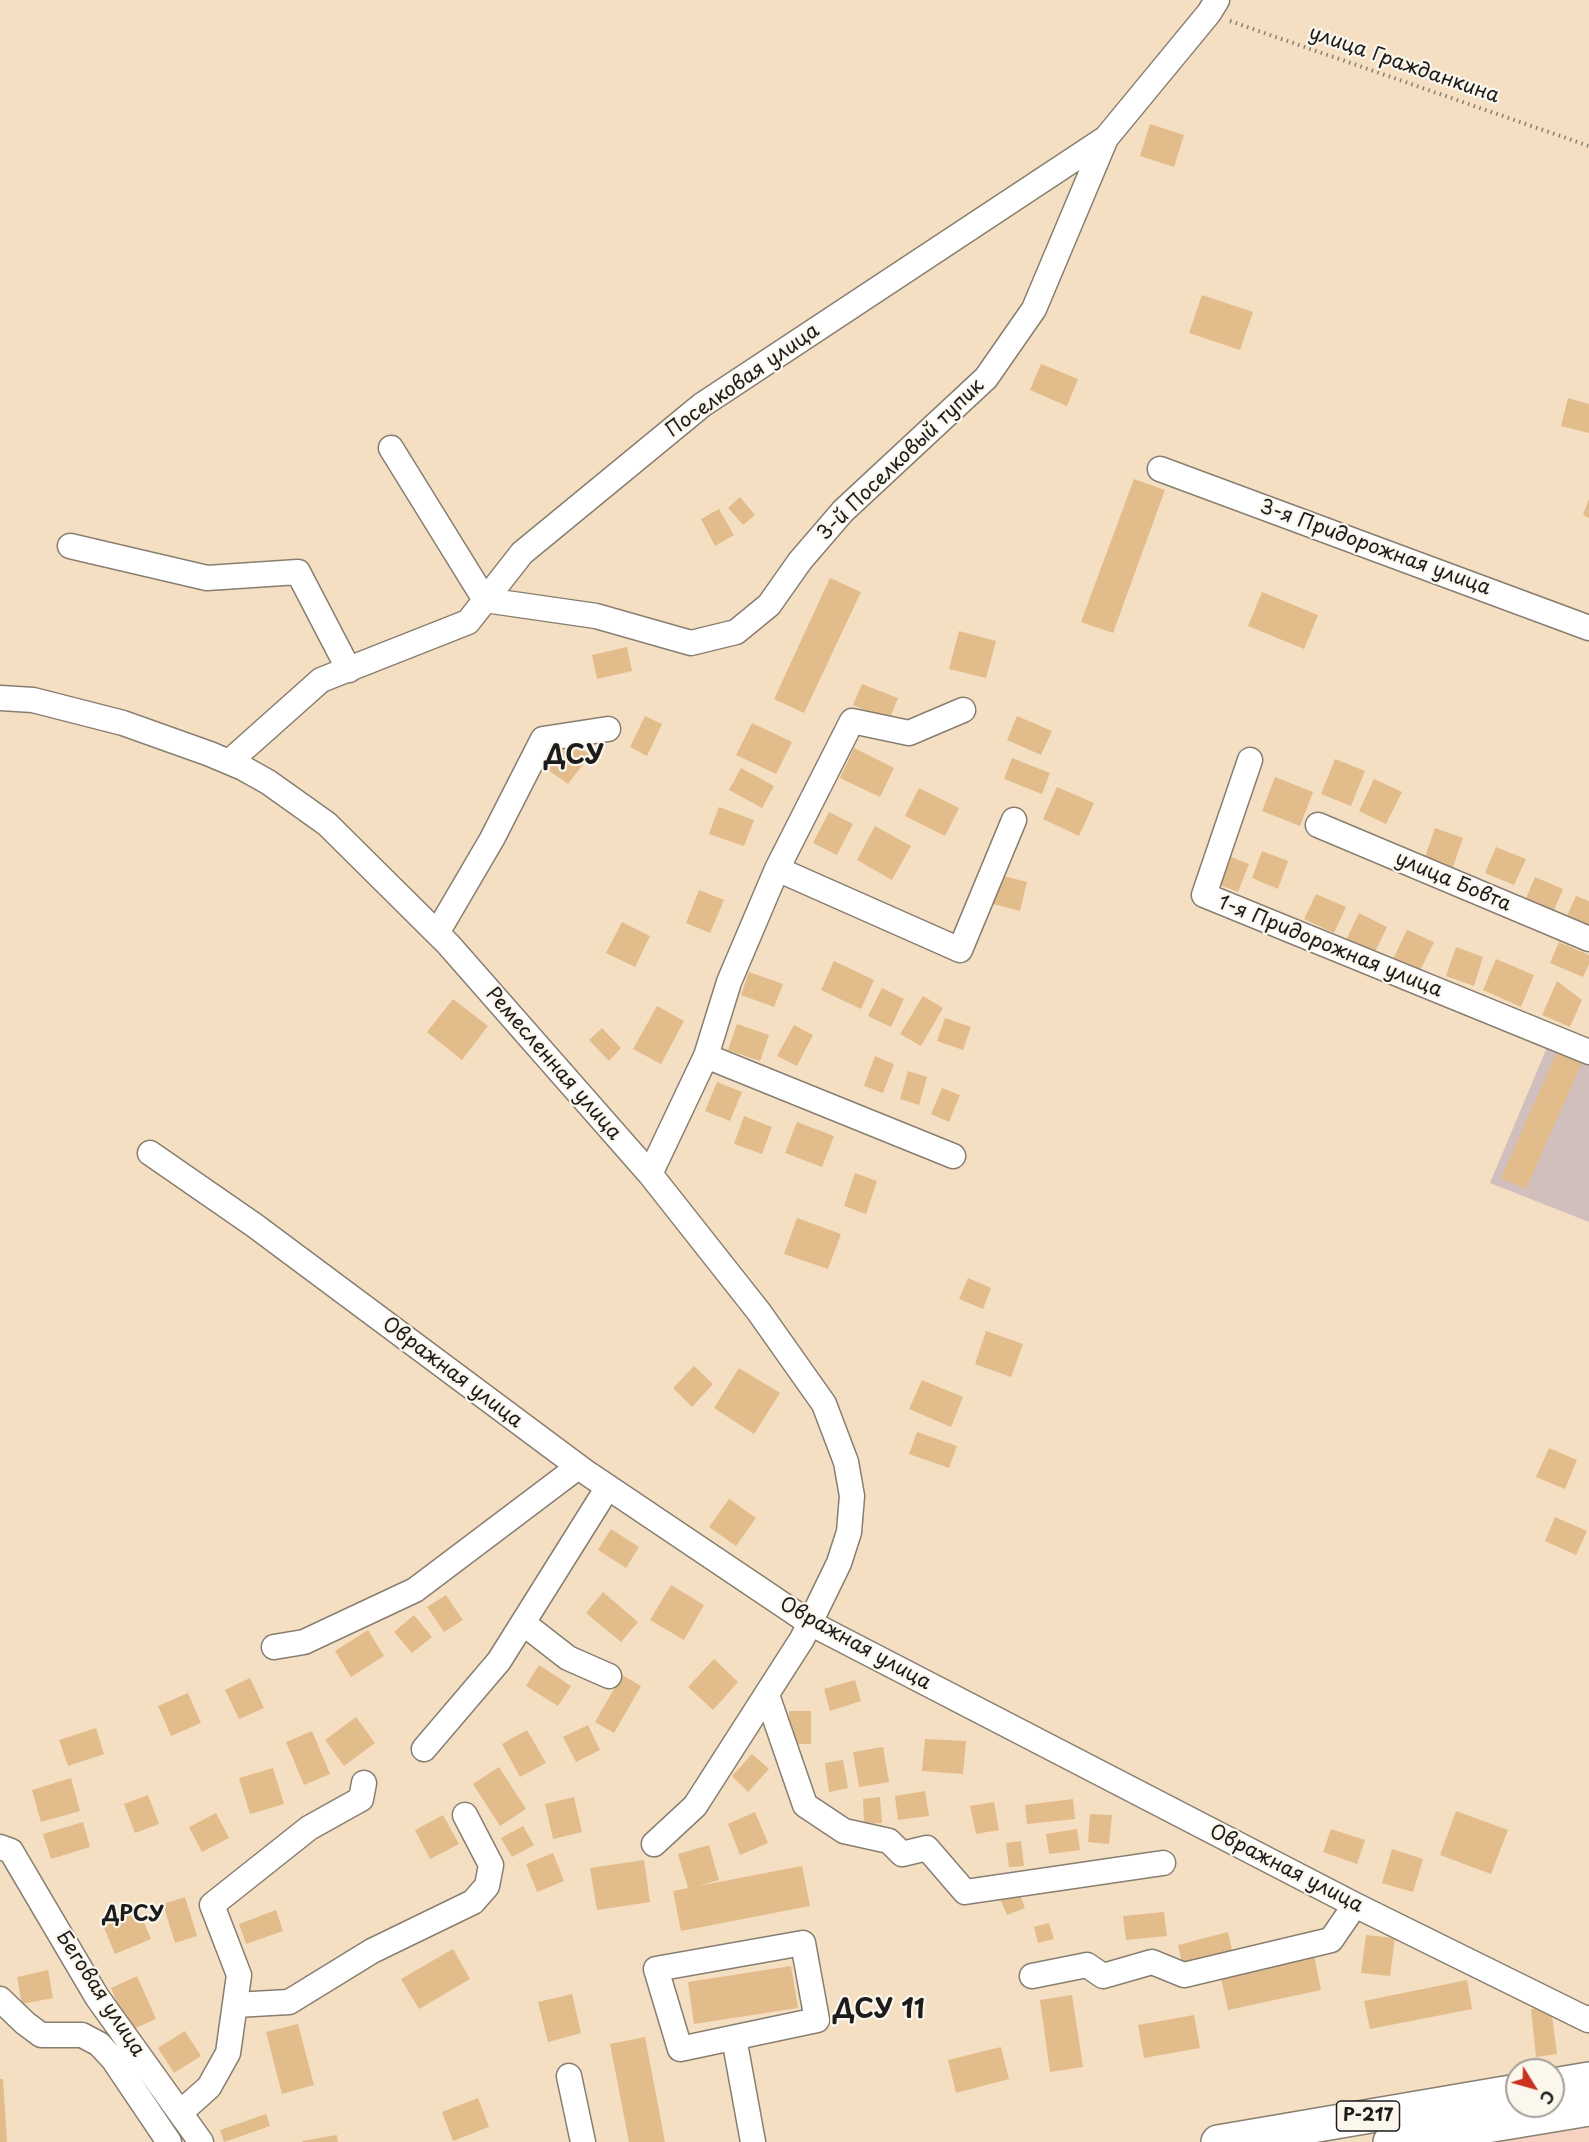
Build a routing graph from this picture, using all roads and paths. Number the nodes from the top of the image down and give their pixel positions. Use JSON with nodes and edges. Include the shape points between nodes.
{"nodes":[{"id":1,"x":1213,"y":7,"type":"edge"},
{"id":2,"x":1106,"y":138,"type":"junction"},
{"id":3,"x":1589,"y":146,"type":"edge"},
{"id":4,"x":391,"y":448,"type":"dead end"},
{"id":5,"x":1160,"y":469,"type":"dead end"},
{"id":6,"x":70,"y":546,"type":"dead end"},
{"id":7,"x":485,"y":600,"type":"junction"},
{"id":8,"x":1589,"y":628,"type":"edge"},
{"id":9,"x":349,"y":670,"type":"junction"},
{"id":10,"x":0,"y":698,"type":"edge"},
{"id":11,"x":963,"y":710,"type":"dead end"},
{"id":12,"x":608,"y":729,"type":"dead end"},
{"id":13,"x":1250,"y":760,"type":"dead end"},
{"id":14,"x":229,"y":762,"type":"junction"},
{"id":15,"x":1014,"y":820,"type":"dead end"},
{"id":16,"x":1318,"y":825,"type":"dead end"},
{"id":17,"x":777,"y":869,"type":"junction"},
{"id":18,"x":437,"y":933,"type":"junction"},
{"id":19,"x":1589,"y":939,"type":"edge"},
{"id":20,"x":1589,"y":1052,"type":"edge"},
{"id":21,"x":706,"y":1056,"type":"junction"},
{"id":22,"x":150,"y":1152,"type":"dead end"},
{"id":23,"x":953,"y":1156,"type":"dead end"},
{"id":24,"x":650,"y":1174,"type":"junction"},
{"id":25,"x":578,"y":1467,"type":"junction"},
{"id":26,"x":608,"y":1487,"type":"junction"},
{"id":27,"x":524,"y":1623,"type":"junction"},
{"id":28,"x":806,"y":1631,"type":"junction"},
{"id":29,"x":274,"y":1647,"type":"dead end"},
{"id":30,"x":609,"y":1676,"type":"dead end"},
{"id":31,"x":766,"y":1695,"type":"junction"},
{"id":32,"x":424,"y":1749,"type":"dead end"},
{"id":33,"x":364,"y":1783,"type":"dead end"},
{"id":34,"x":465,"y":1815,"type":"dead end"},
{"id":35,"x":654,"y":1844,"type":"dead end"},
{"id":36,"x":0,"y":1847,"type":"edge"},
{"id":37,"x":1163,"y":1863,"type":"dead end"},
{"id":38,"x":1355,"y":1905,"type":"junction"},
{"id":39,"x":1032,"y":1976,"type":"dead end"},
{"id":40,"x":0,"y":1999,"type":"edge"},
{"id":41,"x":235,"y":2005,"type":"junction"},
{"id":42,"x":1589,"y":2020,"type":"edge"},
{"id":43,"x":734,"y":2038,"type":"junction"},
{"id":44,"x":569,"y":2076,"type":"dead end"},
{"id":45,"x":1580,"y":2083,"type":"edge"},
{"id":46,"x":1505,"y":2093,"type":"edge"},
{"id":47,"x":181,"y":2112,"type":"junction"},
{"id":48,"x":169,"y":2142,"type":"edge"},
{"id":49,"x":201,"y":2142,"type":"edge"},
{"id":50,"x":583,"y":2142,"type":"edge"},
{"id":51,"x":753,"y":2142,"type":"edge"},
{"id":52,"x":1218,"y":2142,"type":"edge"},
{"id":53,"x":1390,"y":2142,"type":"edge"}],
"edges":[{"from":1,"to":2,"type":"street","name":"Поселковая улица"},
{"from":1,"to":3,"type":"path","name":"улица Гражданкина"},
{"from":2,"to":7,"type":"street","name":"Поселковая улица","via":[[702,405],[522,553]]},
{"from":2,"to":7,"type":"street","name":"3-й Поселковый тупик","via":[[1034,309],[986,378],[843,511],[768,605],[736,632],[691,643],[596,616]]},
{"from":4,"to":7,"type":"street"},
{"from":5,"to":8,"type":"street","name":"3-я Придорожная улица"},
{"from":6,"to":9,"type":"street","via":[[207,578],[298,572]]},
{"from":7,"to":9,"type":"street","name":"Поселковая улица","via":[[468,622]]},
{"from":9,"to":14,"type":"street","name":"Поселковая улица","via":[[321,680]]},
{"from":10,"to":14,"type":"street","name":"Ремесленная улица","via":[[33,700],[123,723]]},
{"from":11,"to":17,"type":"street","via":[[909,733],[852,721]]},
{"from":12,"to":18,"type":"street","via":[[543,739],[492,839]]},
{"from":13,"to":20,"type":"street","name":"1-я Придорожная улица","via":[[1204,895]]},
{"from":14,"to":18,"type":"street","name":"Ремесленная улица","via":[[268,782],[327,824]]},
{"from":15,"to":17,"type":"street","via":[[960,950]]},
{"from":16,"to":19,"type":"street","name":"улица Бовта"},
{"from":17,"to":21,"type":"street","via":[[729,982]]},
{"from":18,"to":24,"type":"street","name":"Ремесленная улица"},
{"from":21,"to":23,"type":"street"},
{"from":21,"to":24,"type":"street"},
{"from":22,"to":25,"type":"street","name":"Овражная улица"},
{"from":24,"to":28,"type":"street","name":"Ремесленная улица","via":[[802,1371],[836,1431],[852,1496],[849,1532],[839,1563]]},
{"from":25,"to":26,"type":"street","name":"Овражная улица"},
{"from":25,"to":29,"type":"street","via":[[415,1590],[304,1642]]},
{"from":26,"to":27,"type":"street"},
{"from":26,"to":28,"type":"street","name":"Овражная улица"},
{"from":27,"to":30,"type":"street","via":[[568,1658]]},
{"from":27,"to":32,"type":"street","via":[[499,1661]]},
{"from":28,"to":31,"type":"street","name":"Ремесленная улица"},
{"from":28,"to":38,"type":"street","name":"Овражная улица"},
{"from":31,"to":35,"type":"street","name":"Ремесленная улица","via":[[695,1806]]},
{"from":31,"to":37,"type":"street","via":[[805,1805],[844,1831],[889,1841],[902,1854],[927,1848],[965,1892]]},
{"from":33,"to":41,"type":"street","via":[[361,1799],[309,1828],[212,1905],[240,1975]]},
{"from":34,"to":41,"type":"street","via":[[491,1865],[487,1886],[472,1902],[372,1951],[289,2002]]},
{"from":36,"to":47,"type":"street","name":"Беговая улица","via":[[11,1851],[97,1997]]},
{"from":38,"to":39,"type":"street","via":[[1331,1940],[1184,1975],[1152,1962],[1103,1976],[1087,1965]]},
{"from":38,"to":42,"type":"street","name":"Овражная улица"},
{"from":40,"to":48,"type":"street","via":[[41,2035],[82,2035],[99,2044]]},
{"from":41,"to":47,"type":"street","via":[[228,2053],[209,2087]]},
{"from":43,"to":43,"type":"street","via":[[680,2049],[656,1969],[804,1943],[817,2020]]},
{"from":43,"to":51,"type":"street"},
{"from":44,"to":50,"type":"street"},
{"from":45,"to":53,"type":"highway"},
{"from":46,"to":52,"type":"highway","number":"Р-217"},
{"from":47,"to":49,"type":"street","name":"Беговая улица"}]}
